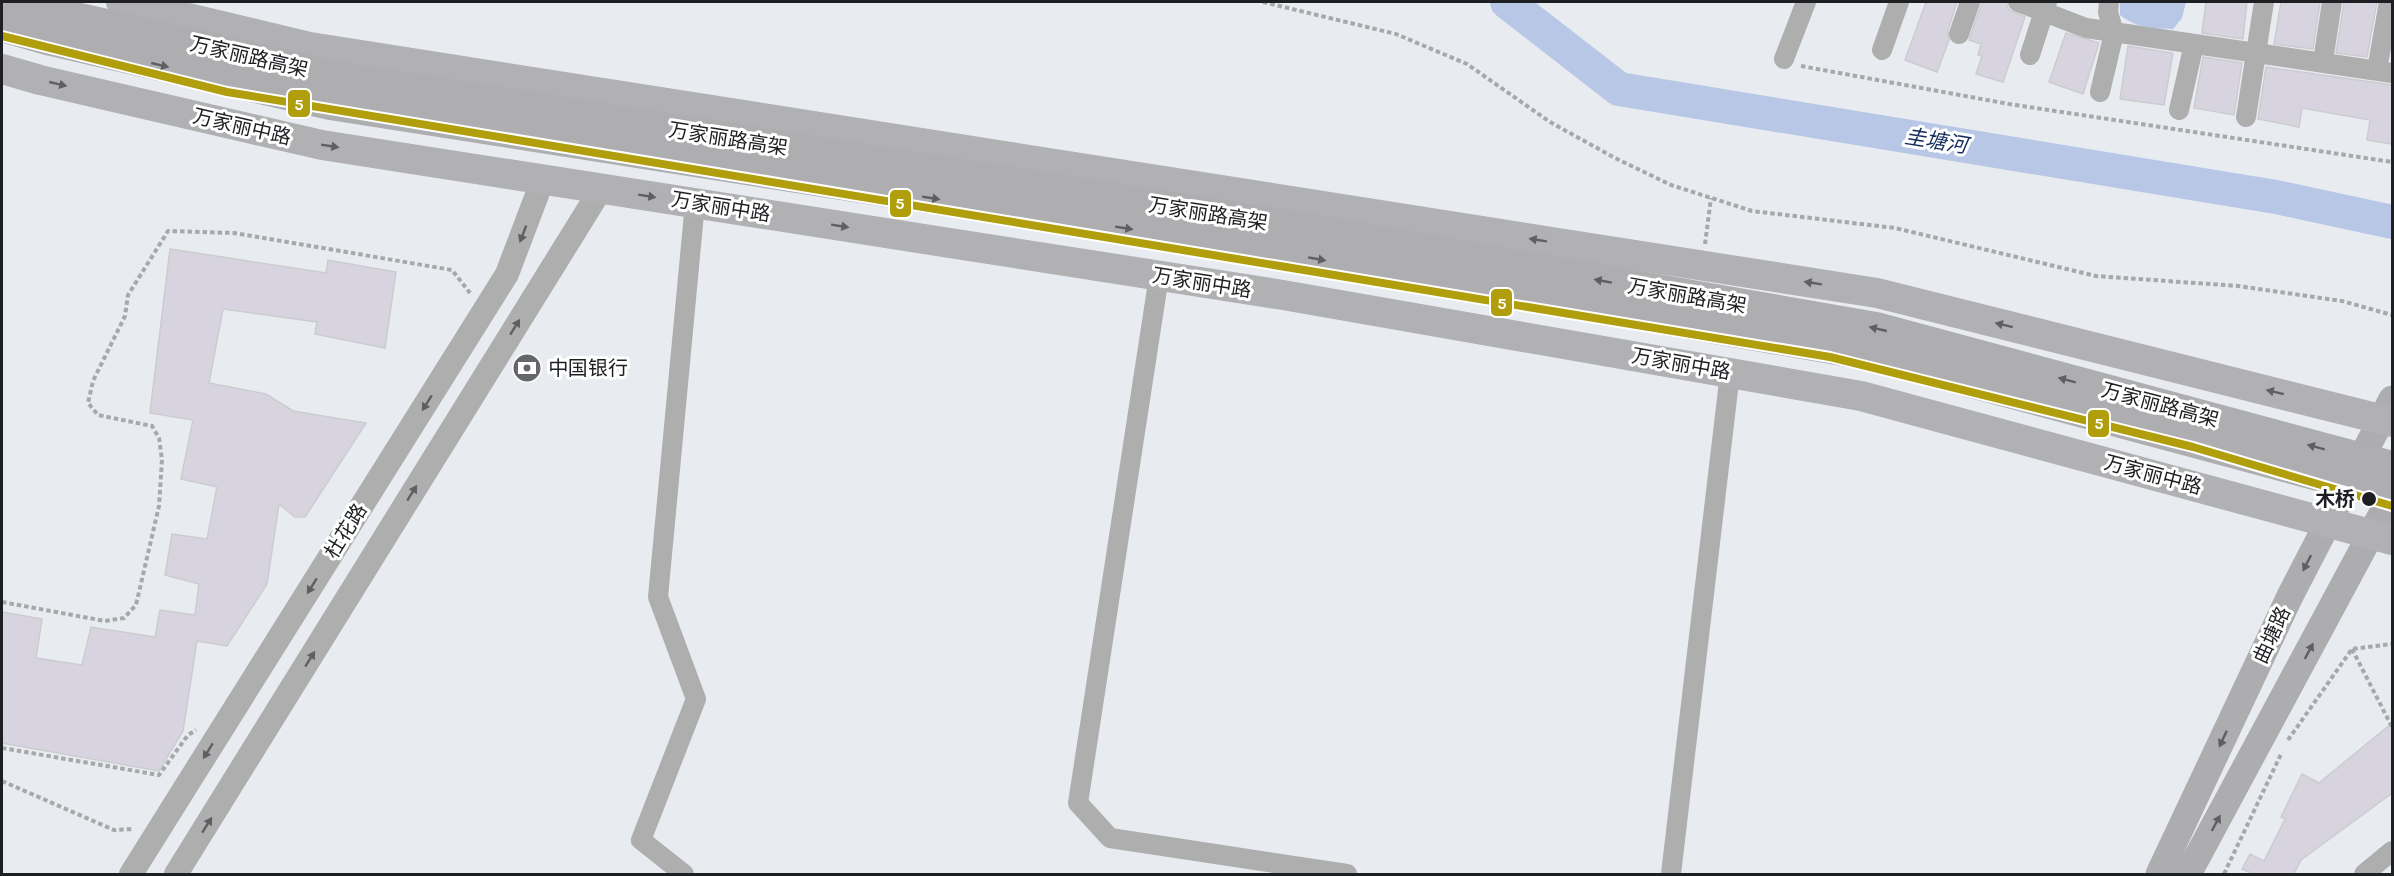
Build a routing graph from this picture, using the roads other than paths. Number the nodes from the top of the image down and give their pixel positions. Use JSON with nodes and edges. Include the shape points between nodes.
{"nodes":[{"id":1,"x":16,"y":2,"type":"edge"},
{"id":2,"x":121,"y":2,"type":"edge"},
{"id":3,"x":1806,"y":2,"type":"edge"},
{"id":4,"x":1899,"y":2,"type":"edge"},
{"id":5,"x":1970,"y":2,"type":"edge"},
{"id":6,"x":2018,"y":2,"type":"edge"},
{"id":7,"x":2109,"y":2,"type":"edge"},
{"id":8,"x":2264,"y":2,"type":"edge"},
{"id":9,"x":2332,"y":2,"type":"edge"},
{"id":10,"x":2388,"y":2,"type":"edge"},
{"id":11,"x":2045,"y":6,"type":"edge"},
{"id":12,"x":2,"y":26,"type":"edge"},
{"id":13,"x":2114,"y":33,"type":"junction"},
{"id":14,"x":1959,"y":34,"type":"dead end"},
{"id":15,"x":2194,"y":44,"type":"junction"},
{"id":16,"x":1881,"y":50,"type":"dead end"},
{"id":17,"x":2257,"y":51,"type":"junction"},
{"id":18,"x":2030,"y":55,"type":"dead end"},
{"id":19,"x":1784,"y":60,"type":"road end"},
{"id":20,"x":2323,"y":61,"type":"junction"},
{"id":21,"x":2,"y":69,"type":"edge"},
{"id":22,"x":2385,"y":72,"type":"edge"},
{"id":23,"x":2100,"y":92,"type":"dead end"},
{"id":24,"x":2179,"y":110,"type":"dead end"},
{"id":25,"x":2246,"y":117,"type":"dead end"},
{"id":26,"x":543,"y":179,"type":"junction"},
{"id":27,"x":601,"y":189,"type":"junction"},
{"id":28,"x":695,"y":203,"type":"junction"},
{"id":29,"x":1159,"y":276,"type":"junction"},
{"id":30,"x":1730,"y":373,"type":"junction"},
{"id":31,"x":2389,"y":413,"type":"edge"},
{"id":32,"x":2392,"y":467,"type":"edge"},
{"id":33,"x":2392,"y":495,"type":"edge"},
{"id":34,"x":2328,"y":523,"type":"junction"},
{"id":35,"x":2382,"y":537,"type":"edge"},
{"id":36,"x":2392,"y":851,"type":"edge"},
{"id":37,"x":1287,"y":870,"type":"edge"},
{"id":38,"x":131,"y":874,"type":"edge"},
{"id":39,"x":176,"y":874,"type":"edge"},
{"id":40,"x":684,"y":874,"type":"edge"},
{"id":41,"x":1347,"y":874,"type":"edge"},
{"id":42,"x":1671,"y":874,"type":"edge"},
{"id":43,"x":2159,"y":874,"type":"edge"},
{"id":44,"x":2188,"y":874,"type":"edge"},
{"id":45,"x":2364,"y":874,"type":"edge"}],
"edges":[{"from":32,"to":1,"type":"highway","name":"万家丽路高架","one_way":true,"bridge":true,"via":[[1876,328],[1295,227],[335,77]]},
{"from":31,"to":2,"type":"main road","one_way":true,"via":[[1877,293],[310,47]]},
{"from":3,"to":19,"type":"street"},
{"from":4,"to":16,"type":"street"},
{"from":5,"to":14,"type":"street"},
{"from":6,"to":11,"type":"street"},
{"from":7,"to":13,"type":"street"},
{"from":8,"to":17,"type":"street"},
{"from":9,"to":20,"type":"street"},
{"from":10,"to":22,"type":"street"},
{"from":11,"to":13,"type":"street","via":[[2086,28]]},
{"from":11,"to":18,"type":"street"},
{"from":12,"to":33,"type":"highway","name":"万家丽路高架","one_way":true,"bridge":true,"via":[[330,104],[1290,254],[1871,355]]},
{"from":13,"to":15,"type":"street"},
{"from":13,"to":23,"type":"street"},
{"from":15,"to":17,"type":"street"},
{"from":15,"to":24,"type":"street"},
{"from":17,"to":20,"type":"street"},
{"from":17,"to":25,"type":"street"},
{"from":20,"to":22,"type":"street"},
{"from":21,"to":26,"type":"main road","name":"万家丽中路","one_way":true,"via":[[322,145]]},
{"from":26,"to":27,"type":"main road","name":"万家丽中路"},
{"from":26,"to":38,"type":"street","name":"杜花路","one_way":true,"via":[[507,274]]},
{"from":27,"to":28,"type":"main road","name":"万家丽中路","one_way":true},
{"from":39,"to":27,"type":"street","name":"杜花路","one_way":true},
{"from":28,"to":29,"type":"main road","name":"万家丽中路","one_way":true},
{"from":28,"to":40,"type":"street","via":[[658,597],[696,699],[641,840]]},
{"from":29,"to":30,"type":"main road","name":"万家丽中路"},
{"from":29,"to":37,"type":"street","via":[[1078,803],[1110,838]]},
{"from":30,"to":34,"type":"main road","name":"万家丽中路","via":[[1861,396]]},
{"from":30,"to":42,"type":"street"},
{"from":31,"to":34,"type":"main road","name":"曲塘路"},
{"from":33,"to":35,"type":"main road","name":"曲塘路"},
{"from":34,"to":35,"type":"main road","name":"万家丽中路"},
{"from":34,"to":43,"type":"main road","name":"曲塘路","one_way":true},
{"from":44,"to":35,"type":"main road","name":"曲塘路","one_way":true},
{"from":36,"to":45,"type":"street"},
{"from":37,"to":41,"type":"street"}]}
